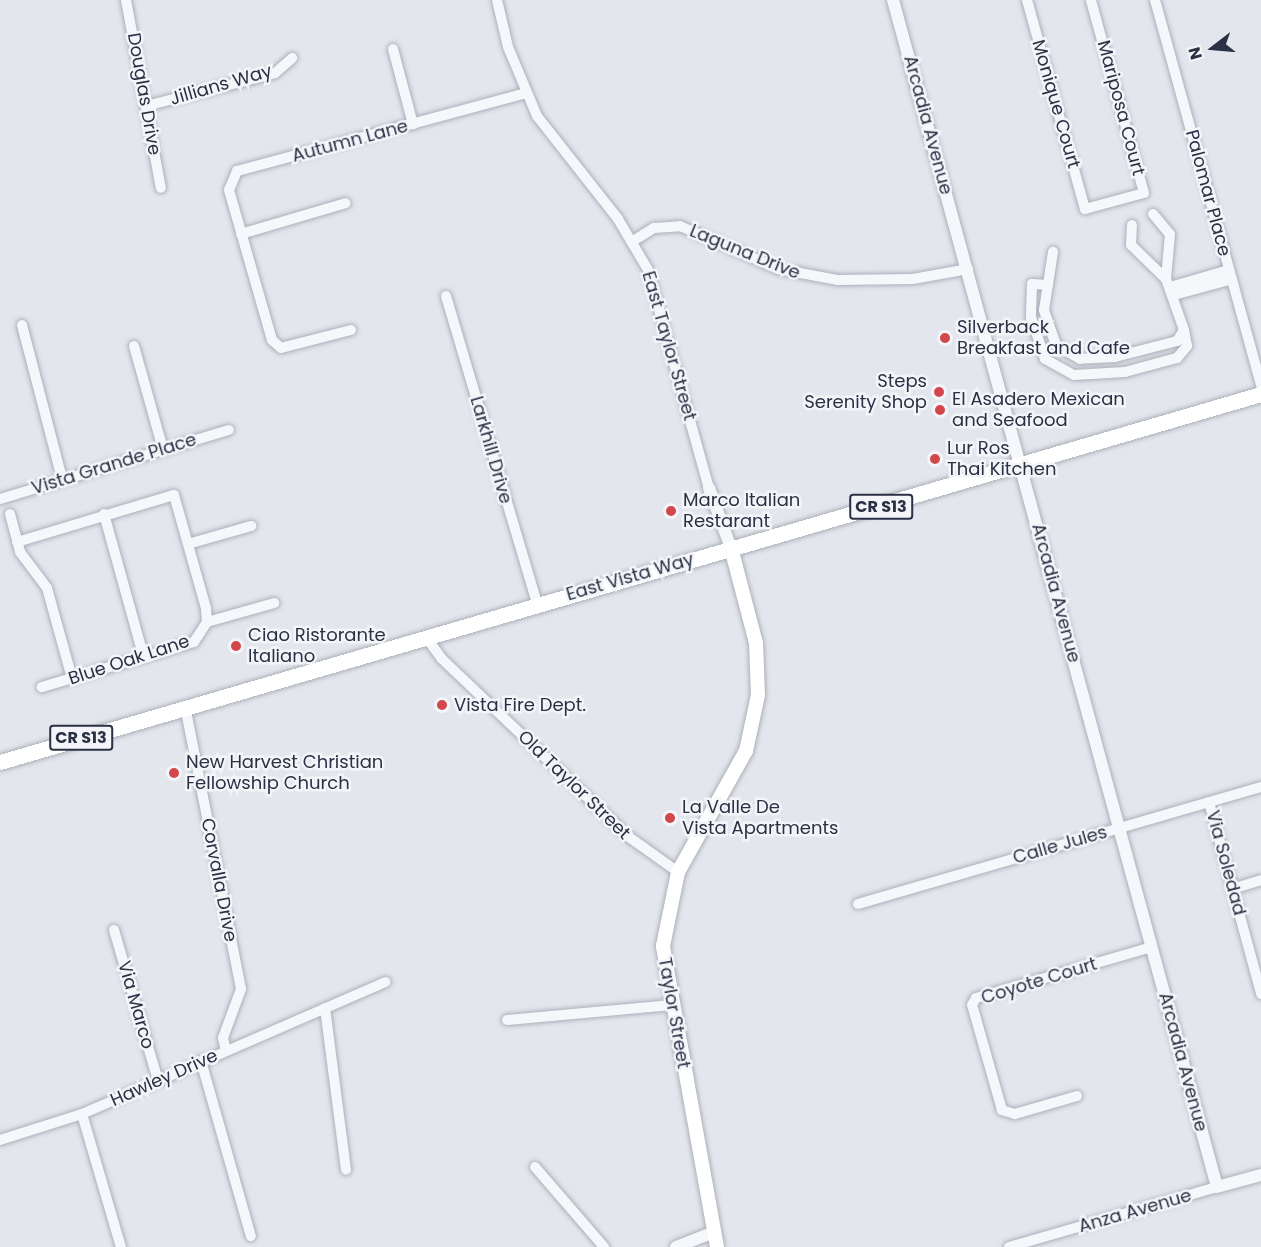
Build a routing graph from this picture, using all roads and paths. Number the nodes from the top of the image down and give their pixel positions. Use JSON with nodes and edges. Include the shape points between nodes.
{"nodes":[{"id":1,"x":126,"y":0,"type":"edge"},
{"id":2,"x":497,"y":0,"type":"edge"},
{"id":3,"x":893,"y":0,"type":"edge"},
{"id":4,"x":1027,"y":0,"type":"edge"},
{"id":5,"x":1091,"y":0,"type":"edge"},
{"id":6,"x":1155,"y":0,"type":"edge"},
{"id":7,"x":393,"y":49,"type":"dead end"},
{"id":8,"x":292,"y":58,"type":"dead end"},
{"id":9,"x":526,"y":93,"type":"junction"},
{"id":10,"x":146,"y":106,"type":"junction"},
{"id":11,"x":413,"y":124,"type":"junction"},
{"id":12,"x":161,"y":188,"type":"dead end"},
{"id":13,"x":346,"y":203,"type":"dead end"},
{"id":14,"x":1085,"y":209,"type":"joint"},
{"id":15,"x":1153,"y":214,"type":"dead end"},
{"id":16,"x":1132,"y":225,"type":"dead end"},
{"id":17,"x":241,"y":234,"type":"junction"},
{"id":18,"x":633,"y":241,"type":"junction"},
{"id":19,"x":1053,"y":252,"type":"dead end"},
{"id":20,"x":968,"y":269,"type":"junction"},
{"id":21,"x":1230,"y":274,"type":"junction"},
{"id":22,"x":1048,"y":285,"type":"junction"},
{"id":23,"x":1170,"y":287,"type":"junction"},
{"id":24,"x":446,"y":296,"type":"dead end"},
{"id":25,"x":22,"y":325,"type":"dead end"},
{"id":26,"x":351,"y":330,"type":"dead end"},
{"id":27,"x":1184,"y":330,"type":"junction"},
{"id":28,"x":134,"y":346,"type":"dead end"},
{"id":29,"x":1261,"y":386,"type":"edge"},
{"id":30,"x":1261,"y":394,"type":"edge"},
{"id":31,"x":229,"y":430,"type":"dead end"},
{"id":32,"x":163,"y":449,"type":"junction"},
{"id":33,"x":1022,"y":468,"type":"junction"},
{"id":34,"x":62,"y":479,"type":"junction"},
{"id":35,"x":709,"y":488,"type":"joint"},
{"id":36,"x":0,"y":499,"type":"edge"},
{"id":37,"x":10,"y":514,"type":"dead end"},
{"id":38,"x":104,"y":514,"type":"junction"},
{"id":39,"x":251,"y":526,"type":"dead end"},
{"id":40,"x":17,"y":542,"type":"junction"},
{"id":41,"x":188,"y":544,"type":"junction"},
{"id":42,"x":731,"y":548,"type":"junction"},
{"id":43,"x":274,"y":603,"type":"dead end"},
{"id":44,"x":537,"y":604,"type":"junction"},
{"id":45,"x":207,"y":622,"type":"junction"},
{"id":46,"x":426,"y":638,"type":"junction"},
{"id":47,"x":144,"y":658,"type":"junction"},
{"id":48,"x":72,"y":678,"type":"junction"},
{"id":49,"x":42,"y":687,"type":"dead end"},
{"id":50,"x":185,"y":706,"type":"junction"},
{"id":51,"x":0,"y":762,"type":"edge"},
{"id":52,"x":1261,"y":787,"type":"edge"},
{"id":53,"x":1209,"y":802,"type":"junction"},
{"id":54,"x":1119,"y":827,"type":"junction"},
{"id":55,"x":678,"y":872,"type":"junction"},
{"id":56,"x":1261,"y":880,"type":"edge"},
{"id":57,"x":1232,"y":889,"type":"junction"},
{"id":58,"x":858,"y":904,"type":"dead end"},
{"id":59,"x":114,"y":930,"type":"dead end"},
{"id":60,"x":1152,"y":947,"type":"junction"},
{"id":61,"x":1258,"y":971,"type":"edge"},
{"id":62,"x":386,"y":982,"type":"dead end"},
{"id":63,"x":1261,"y":994,"type":"edge"},
{"id":64,"x":672,"y":1005,"type":"junction"},
{"id":65,"x":325,"y":1008,"type":"junction"},
{"id":66,"x":507,"y":1020,"type":"dead end"},
{"id":67,"x":226,"y":1051,"type":"junction"},
{"id":68,"x":201,"y":1061,"type":"junction"},
{"id":69,"x":158,"y":1080,"type":"junction"},
{"id":70,"x":1077,"y":1096,"type":"dead end"},
{"id":71,"x":82,"y":1114,"type":"junction"},
{"id":72,"x":0,"y":1140,"type":"edge"},
{"id":73,"x":535,"y":1167,"type":"dead end"},
{"id":74,"x":346,"y":1170,"type":"dead end"},
{"id":75,"x":1261,"y":1174,"type":"edge"},
{"id":76,"x":1217,"y":1187,"type":"junction"},
{"id":77,"x":714,"y":1232,"type":"junction"},
{"id":78,"x":252,"y":1236,"type":"dead end"},
{"id":79,"x":121,"y":1247,"type":"edge"},
{"id":80,"x":604,"y":1247,"type":"edge"},
{"id":81,"x":676,"y":1247,"type":"edge"},
{"id":82,"x":717,"y":1247,"type":"edge"},
{"id":83,"x":1009,"y":1247,"type":"edge"}],
"edges":[{"from":1,"to":10,"type":"street","name":"Douglas Drive"},
{"from":2,"to":9,"type":"street","name":"East Taylor Street"},
{"from":3,"to":20,"type":"street","name":"Arcadia Avenue"},
{"from":4,"to":14,"type":"street","name":"Monique Court"},
{"from":5,"to":14,"type":"street","name":"Mariposa Court","via":[[1144,193]]},
{"from":6,"to":21,"type":"street","name":"Palomar Place"},
{"from":7,"to":11,"type":"street"},
{"from":8,"to":10,"type":"street","name":"Jillians Way","via":[[275,73]]},
{"from":9,"to":11,"type":"street","name":"Autumn Lane"},
{"from":9,"to":18,"type":"street","name":"East Taylor Street","via":[[551,138]]},
{"from":10,"to":12,"type":"street","name":"Douglas Drive"},
{"from":11,"to":17,"type":"street","name":"Autumn Lane","via":[[237,171],[229,190]]},
{"from":13,"to":17,"type":"street"},
{"from":15,"to":23,"type":"street","via":[[1170,234]]},
{"from":16,"to":23,"type":"street","via":[[1131,245]]},
{"from":17,"to":26,"type":"street","name":"Autumn Lane","via":[[272,340],[281,348]]},
{"from":18,"to":20,"type":"street","name":"Laguna Drive","via":[[654,228],[680,226],[779,269],[837,280],[914,279]]},
{"from":18,"to":35,"type":"street","name":"East Taylor Street","via":[[665,324]]},
{"from":19,"to":22,"type":"street"},
{"from":20,"to":33,"type":"street","name":"Arcadia Avenue"},
{"from":21,"to":23,"type":"street"},
{"from":21,"to":29,"type":"street","name":"Palomar Place"},
{"from":22,"to":27,"type":"street","via":[[1044,310],[1053,340],[1080,359],[1119,356],[1171,343]]},
{"from":22,"to":27,"type":"street","via":[[1032,284],[1030,311],[1040,346],[1045,358],[1074,375],[1125,372],[1176,358],[1186,346]]},
{"from":23,"to":27,"type":"street"},
{"from":24,"to":44,"type":"street","name":"Larkhill Drive"},
{"from":25,"to":34,"type":"street"},
{"from":28,"to":32,"type":"street"},
{"from":30,"to":33,"type":"main road","name":"East Vista Way","number":"CR S13"},
{"from":31,"to":32,"type":"street","name":"Vista Grande Place"},
{"from":32,"to":34,"type":"street","name":"Vista Grande Place"},
{"from":33,"to":42,"type":"main road","name":"East Vista Way","number":"CR S13"},
{"from":33,"to":54,"type":"street","name":"Arcadia Avenue"},
{"from":34,"to":36,"type":"street","name":"Vista Grande Place"},
{"from":35,"to":42,"type":"street","name":"East Taylor Street"},
{"from":37,"to":40,"type":"street"},
{"from":38,"to":40,"type":"street"},
{"from":38,"to":41,"type":"street","via":[[174,495]]},
{"from":38,"to":47,"type":"street"},
{"from":39,"to":41,"type":"street"},
{"from":40,"to":48,"type":"street","via":[[46,588]]},
{"from":41,"to":45,"type":"street"},
{"from":42,"to":44,"type":"main road","name":"East Vista Way","number":"CR S13"},
{"from":42,"to":55,"type":"main road","name":"Taylor Street","via":[[756,643],[758,695],[746,751]]},
{"from":43,"to":45,"type":"street"},
{"from":44,"to":46,"type":"main road","name":"East Vista Way","number":"CR S13"},
{"from":45,"to":47,"type":"street","name":"Blue Oak Lane","via":[[194,642]]},
{"from":46,"to":50,"type":"main road","name":"East Vista Way","number":"CR S13"},
{"from":46,"to":55,"type":"street","name":"Old Taylor Street","via":[[442,659],[629,837]]},
{"from":47,"to":48,"type":"street","name":"Blue Oak Lane"},
{"from":48,"to":49,"type":"street","name":"Blue Oak Lane"},
{"from":50,"to":51,"type":"main road","name":"East Vista Way","number":"CR S13"},
{"from":50,"to":67,"type":"street","name":"Corvalla Drive","via":[[241,989],[223,1038]]},
{"from":52,"to":53,"type":"street","name":"Calle Jules"},
{"from":53,"to":54,"type":"street","name":"Calle Jules"},
{"from":53,"to":57,"type":"street","name":"Via Soledad"},
{"from":54,"to":58,"type":"street","name":"Calle Jules"},
{"from":54,"to":60,"type":"street","name":"Arcadia Avenue"},
{"from":55,"to":64,"type":"main road","name":"Taylor Street","via":[[663,946]]},
{"from":56,"to":57,"type":"street"},
{"from":57,"to":61,"type":"street","name":"Via Soledad"},
{"from":59,"to":69,"type":"street","name":"Via Marco"},
{"from":60,"to":70,"type":"street","name":"Coyote Court","via":[[976,998],[972,1005],[1002,1110],[1015,1114]]},
{"from":60,"to":76,"type":"street","name":"Arcadia Avenue"},
{"from":61,"to":63,"type":"street","name":"Via Soledad"},
{"from":62,"to":65,"type":"street","name":"Hawley Drive"},
{"from":64,"to":66,"type":"street"},
{"from":64,"to":77,"type":"main road","name":"Taylor Street"},
{"from":65,"to":67,"type":"street","name":"Hawley Drive"},
{"from":65,"to":74,"type":"street"},
{"from":67,"to":68,"type":"street","name":"Hawley Drive"},
{"from":68,"to":69,"type":"street","name":"Hawley Drive"},
{"from":68,"to":78,"type":"street"},
{"from":69,"to":71,"type":"street","name":"Hawley Drive"},
{"from":71,"to":72,"type":"street","name":"Hawley Drive"},
{"from":71,"to":79,"type":"street"},
{"from":73,"to":80,"type":"street"},
{"from":75,"to":76,"type":"street","name":"Anza Avenue"},
{"from":76,"to":83,"type":"street","name":"Anza Avenue"},
{"from":77,"to":81,"type":"street"},
{"from":77,"to":82,"type":"main road","name":"Taylor Street"}]}
